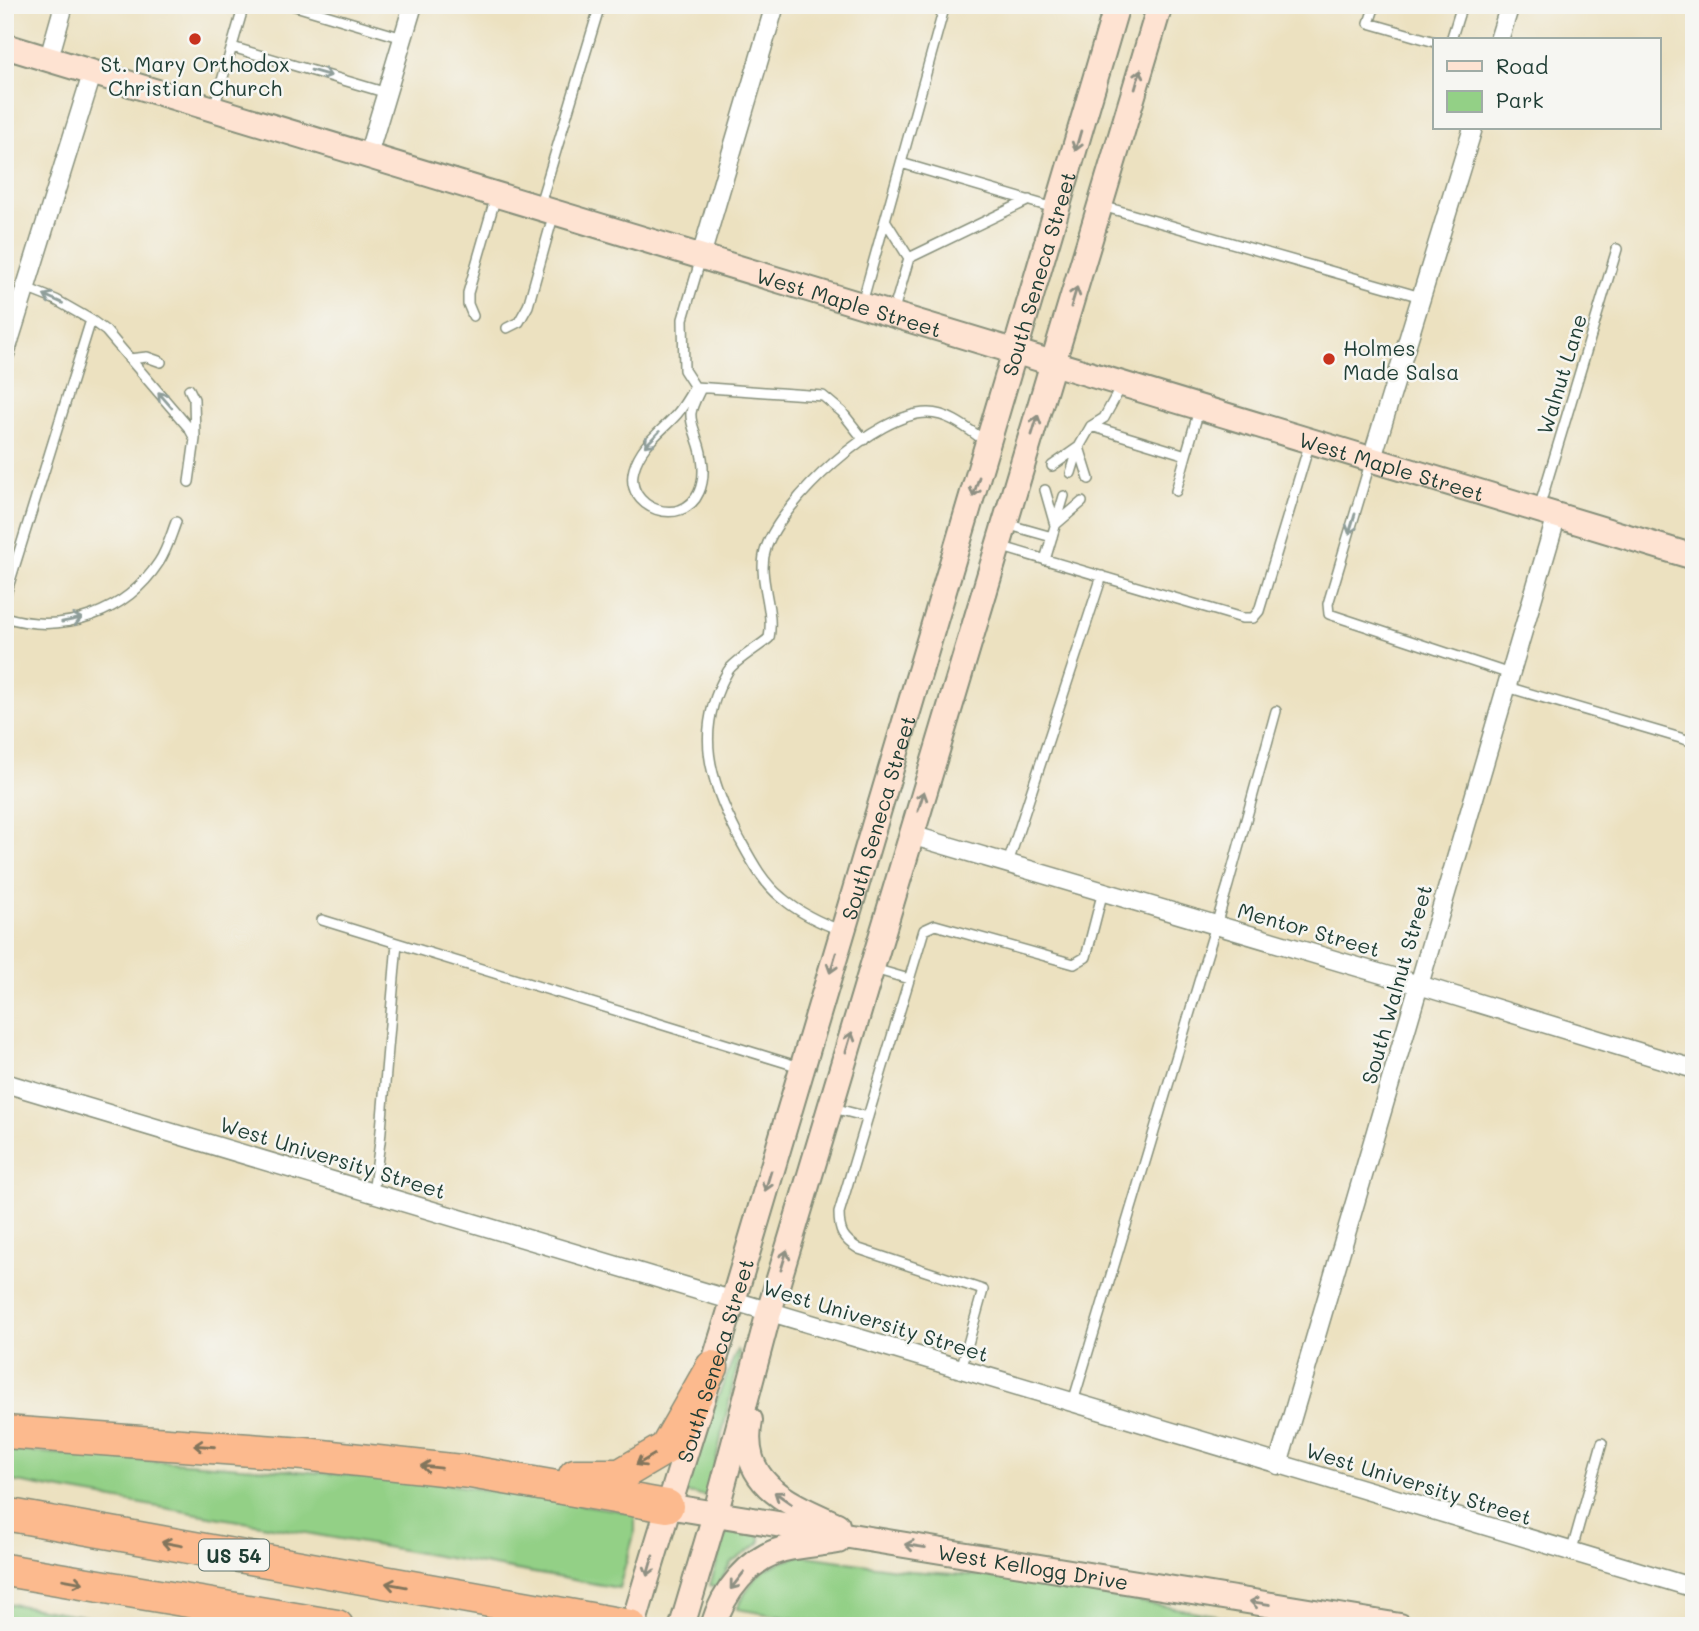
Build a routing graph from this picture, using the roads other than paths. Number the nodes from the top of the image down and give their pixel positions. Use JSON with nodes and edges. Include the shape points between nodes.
{"nodes":[{"id":1,"x":64,"y":5,"type":"edge"},
{"id":2,"x":244,"y":5,"type":"edge"},
{"id":3,"x":292,"y":5,"type":"edge"},
{"id":4,"x":413,"y":5,"type":"edge"},
{"id":5,"x":600,"y":5,"type":"edge"},
{"id":6,"x":775,"y":5,"type":"edge"},
{"id":7,"x":945,"y":5,"type":"edge"},
{"id":8,"x":1117,"y":5,"type":"edge"},
{"id":9,"x":1160,"y":5,"type":"edge"},
{"id":10,"x":1374,"y":5,"type":"edge"},
{"id":11,"x":1462,"y":5,"type":"edge"},
{"id":12,"x":1510,"y":5,"type":"edge"},
{"id":13,"x":403,"y":38,"type":"junction"},
{"id":14,"x":1452,"y":38,"type":"edge"},
{"id":15,"x":1500,"y":38,"type":"edge"},
{"id":16,"x":1433,"y":41,"type":"edge"},
{"id":17,"x":5,"y":46,"type":"edge"},
{"id":18,"x":232,"y":47,"type":"junction"},
{"id":19,"x":49,"y":58,"type":"junction"},
{"id":20,"x":93,"y":71,"type":"junction"},
{"id":21,"x":387,"y":93,"type":"junction"},
{"id":22,"x":214,"y":108,"type":"junction"},
{"id":23,"x":1472,"y":130,"type":"edge"},
{"id":24,"x":368,"y":155,"type":"junction"},
{"id":25,"x":901,"y":163,"type":"junction"},
{"id":26,"x":497,"y":194,"type":"junction"},
{"id":27,"x":1029,"y":200,"type":"junction"},
{"id":28,"x":1101,"y":206,"type":"junction"},
{"id":29,"x":547,"y":209,"type":"junction"},
{"id":30,"x":1058,"y":209,"type":"junction"},
{"id":31,"x":885,"y":220,"type":"junction"},
{"id":32,"x":1617,"y":249,"type":"dead end"},
{"id":33,"x":701,"y":256,"type":"junction"},
{"id":34,"x":909,"y":258,"type":"junction"},
{"id":35,"x":26,"y":288,"type":"junction"},
{"id":36,"x":1421,"y":297,"type":"junction"},
{"id":37,"x":862,"y":304,"type":"junction"},
{"id":38,"x":892,"y":314,"type":"junction"},
{"id":39,"x":473,"y":316,"type":"dead end"},
{"id":40,"x":91,"y":320,"type":"junction"},
{"id":41,"x":507,"y":328,"type":"dead end"},
{"id":42,"x":1017,"y":351,"type":"junction"},
{"id":43,"x":5,"y":354,"type":"edge"},
{"id":44,"x":129,"y":359,"type":"junction"},
{"id":45,"x":161,"y":362,"type":"dead end"},
{"id":46,"x":1054,"y":363,"type":"junction"},
{"id":47,"x":1123,"y":383,"type":"junction"},
{"id":48,"x":698,"y":388,"type":"junction"},
{"id":49,"x":189,"y":389,"type":"dead end"},
{"id":50,"x":1200,"y":407,"type":"junction"},
{"id":51,"x":1091,"y":426,"type":"junction"},
{"id":52,"x":195,"y":439,"type":"junction"},
{"id":53,"x":864,"y":440,"type":"junction"},
{"id":54,"x":1310,"y":440,"type":"junction"},
{"id":55,"x":989,"y":443,"type":"junction"},
{"id":56,"x":1079,"y":447,"type":"junction"},
{"id":57,"x":1186,"y":455,"type":"junction"},
{"id":58,"x":1372,"y":458,"type":"junction"},
{"id":59,"x":1052,"y":466,"type":"dead end"},
{"id":60,"x":1071,"y":472,"type":"dead end"},
{"id":61,"x":1089,"y":479,"type":"dead end"},
{"id":62,"x":189,"y":482,"type":"dead end"},
{"id":63,"x":1045,"y":490,"type":"dead end"},
{"id":64,"x":1175,"y":491,"type":"dead end"},
{"id":65,"x":1064,"y":496,"type":"dead end"},
{"id":66,"x":1082,"y":502,"type":"dead end"},
{"id":67,"x":1548,"y":512,"type":"junction"},
{"id":68,"x":176,"y":522,"type":"dead end"},
{"id":69,"x":1055,"y":525,"type":"junction"},
{"id":70,"x":1002,"y":535,"type":"junction"},
{"id":71,"x":1052,"y":537,"type":"junction"},
{"id":72,"x":1694,"y":557,"type":"edge"},
{"id":73,"x":1045,"y":560,"type":"junction"},
{"id":74,"x":1102,"y":576,"type":"junction"},
{"id":75,"x":5,"y":597,"type":"edge"},
{"id":76,"x":5,"y":617,"type":"edge"},
{"id":77,"x":1508,"y":680,"type":"junction"},
{"id":78,"x":1276,"y":711,"type":"dead end"},
{"id":79,"x":1694,"y":742,"type":"edge"},
{"id":80,"x":911,"y":835,"type":"junction"},
{"id":81,"x":1008,"y":863,"type":"junction"},
{"id":82,"x":1103,"y":891,"type":"junction"},
{"id":83,"x":322,"y":920,"type":"dead end"},
{"id":84,"x":1215,"y":924,"type":"junction"},
{"id":85,"x":843,"y":930,"type":"junction"},
{"id":86,"x":397,"y":943,"type":"junction"},
{"id":87,"x":871,"y":968,"type":"junction"},
{"id":88,"x":909,"y":979,"type":"junction"},
{"id":89,"x":1419,"y":985,"type":"junction"},
{"id":90,"x":802,"y":1068,"type":"junction"},
{"id":91,"x":1694,"y":1069,"type":"edge"},
{"id":92,"x":5,"y":1083,"type":"edge"},
{"id":93,"x":830,"y":1107,"type":"junction"},
{"id":94,"x":868,"y":1117,"type":"junction"},
{"id":95,"x":373,"y":1193,"type":"junction"},
{"id":96,"x":733,"y":1301,"type":"junction"},
{"id":97,"x":769,"y":1312,"type":"junction"},
{"id":98,"x":712,"y":1367,"type":"junction"},
{"id":99,"x":961,"y":1369,"type":"junction"},
{"id":100,"x":1073,"y":1402,"type":"junction"},
{"id":101,"x":5,"y":1432,"type":"edge"},
{"id":102,"x":1602,"y":1443,"type":"dead end"},
{"id":103,"x":1278,"y":1465,"type":"junction"},
{"id":104,"x":470,"y":1472,"type":"junction"},
{"id":105,"x":667,"y":1506,"type":"junction"},
{"id":106,"x":5,"y":1514,"type":"edge"},
{"id":107,"x":715,"y":1516,"type":"junction"},
{"id":108,"x":867,"y":1538,"type":"junction"},
{"id":109,"x":1572,"y":1553,"type":"junction"},
{"id":110,"x":5,"y":1570,"type":"edge"},
{"id":111,"x":1694,"y":1588,"type":"edge"},
{"id":112,"x":337,"y":1626,"type":"edge"},
{"id":113,"x":631,"y":1626,"type":"edge"},
{"id":114,"x":682,"y":1626,"type":"edge"},
{"id":115,"x":713,"y":1626,"type":"edge"},
{"id":116,"x":1400,"y":1626,"type":"edge"}],
"edges":[{"from":1,"to":19,"type":"street"},
{"from":2,"to":18,"type":"lane"},
{"from":3,"to":13,"type":"lane"},
{"from":4,"to":13,"type":"street"},
{"from":5,"to":29,"type":"lane"},
{"from":6,"to":33,"type":"street"},
{"from":7,"to":25,"type":"lane"},
{"from":8,"to":30,"type":"street","name":"South Seneca Street","one_way":true},
{"from":28,"to":9,"type":"street","name":"South Seneca Street","one_way":true},
{"from":10,"to":16,"type":"lane","via":[[1369,23]]},
{"from":11,"to":14,"type":"lane"},
{"from":12,"to":15,"type":"street"},
{"from":13,"to":21,"type":"street"},
{"from":17,"to":19,"type":"street","name":"West Maple Street"},
{"from":18,"to":21,"type":"lane","one_way":true},
{"from":18,"to":22,"type":"lane"},
{"from":19,"to":20,"type":"street","name":"West Maple Street"},
{"from":20,"to":22,"type":"street","name":"West Maple Street"},
{"from":20,"to":35,"type":"street"},
{"from":21,"to":24,"type":"street"},
{"from":22,"to":24,"type":"street","name":"West Maple Street"},
{"from":23,"to":36,"type":"street"},
{"from":24,"to":26,"type":"street","name":"West Maple Street"},
{"from":25,"to":27,"type":"lane"},
{"from":25,"to":31,"type":"lane"},
{"from":26,"to":29,"type":"street","name":"West Maple Street"},
{"from":26,"to":39,"type":"lane","via":[[468,293]]},
{"from":27,"to":30,"type":"lane"},
{"from":27,"to":34,"type":"lane"},
{"from":28,"to":36,"type":"lane"},
{"from":46,"to":28,"type":"street","name":"South Seneca Street","one_way":true},
{"from":29,"to":33,"type":"street","name":"West Maple Street"},
{"from":29,"to":41,"type":"lane","via":[[528,306],[519,322]]},
{"from":30,"to":42,"type":"street","name":"South Seneca Street"},
{"from":31,"to":34,"type":"lane"},
{"from":31,"to":37,"type":"lane"},
{"from":32,"to":67,"type":"lane","name":"Walnut Lane"},
{"from":33,"to":37,"type":"street","name":"West Maple Street"},
{"from":33,"to":48,"type":"lane","via":[[682,319],[684,370]]},
{"from":34,"to":38,"type":"lane"},
{"from":40,"to":35,"type":"lane","one_way":true},
{"from":35,"to":43,"type":"street"},
{"from":36,"to":58,"type":"street"},
{"from":37,"to":38,"type":"street","name":"West Maple Street"},
{"from":38,"to":42,"type":"street","name":"West Maple Street"},
{"from":40,"to":44,"type":"lane"},
{"from":40,"to":75,"type":"lane"},
{"from":42,"to":46,"type":"street","name":"West Maple Street"},
{"from":42,"to":55,"type":"street","name":"South Seneca Street"},
{"from":44,"to":45,"type":"lane","via":[[147,357]]},
{"from":52,"to":44,"type":"lane","one_way":true},
{"from":46,"to":47,"type":"street","name":"West Maple Street"},
{"from":70,"to":46,"type":"street","name":"South Seneca Street","one_way":true},
{"from":47,"to":50,"type":"street","name":"West Maple Street"},
{"from":47,"to":51,"type":"lane","via":[[1104,418]]},
{"from":48,"to":48,"type":"lane","one_way":true,"via":[[645,445],[634,467],[636,494],[648,507],[670,512],[687,507],[698,494],[703,477],[701,449],[691,413]]},
{"from":48,"to":53,"type":"lane","via":[[823,396]]},
{"from":49,"to":52,"type":"lane","via":[[194,399]]},
{"from":50,"to":54,"type":"street","name":"West Maple Street"},
{"from":50,"to":57,"type":"lane"},
{"from":51,"to":56,"type":"lane"},
{"from":51,"to":57,"type":"lane"},
{"from":52,"to":62,"type":"lane"},
{"from":53,"to":55,"type":"lane","via":[[906,415],[929,413],[959,423]]},
{"from":53,"to":85,"type":"lane","via":[[808,486],[784,513],[766,548],[762,571],[772,622],[769,638],[729,668],[711,718],[708,743],[711,774],[721,803],[757,871],[780,897],[805,915]]},
{"from":54,"to":58,"type":"street","name":"West Maple Street"},
{"from":54,"to":74,"type":"lane","via":[[1259,611],[1253,618]]},
{"from":55,"to":85,"type":"street","name":"South Seneca Street","one_way":true},
{"from":56,"to":59,"type":"lane"},
{"from":56,"to":60,"type":"lane"},
{"from":56,"to":61,"type":"lane"},
{"from":57,"to":64,"type":"lane"},
{"from":58,"to":67,"type":"street","name":"West Maple Street"},
{"from":58,"to":77,"type":"lane","one_way":true,"via":[[1327,608],[1329,614]]},
{"from":63,"to":69,"type":"lane"},
{"from":65,"to":69,"type":"lane"},
{"from":66,"to":69,"type":"lane"},
{"from":67,"to":72,"type":"street","name":"West Maple Street"},
{"from":67,"to":77,"type":"street","name":"South Walnut Street"},
{"from":76,"to":68,"type":"lane","one_way":true,"via":[[38,624],[64,622],[108,609],[150,574]]},
{"from":69,"to":71,"type":"lane"},
{"from":70,"to":71,"type":"lane"},
{"from":70,"to":73,"type":"lane"},
{"from":80,"to":70,"type":"street","name":"South Seneca Street","one_way":true},
{"from":71,"to":73,"type":"lane"},
{"from":73,"to":74,"type":"lane"},
{"from":74,"to":81,"type":"lane"},
{"from":77,"to":79,"type":"lane"},
{"from":77,"to":89,"type":"street","name":"South Walnut Street"},
{"from":78,"to":84,"type":"lane"},
{"from":80,"to":81,"type":"street","name":"Mentor Street"},
{"from":80,"to":87,"type":"street","name":"South Seneca Street"},
{"from":81,"to":82,"type":"street","name":"Mentor Street"},
{"from":82,"to":84,"type":"street","name":"Mentor Street"},
{"from":82,"to":88,"type":"lane","via":[[1086,957],[1074,964],[935,925],[924,930]]},
{"from":83,"to":86,"type":"lane"},
{"from":84,"to":89,"type":"street","name":"Mentor Street"},
{"from":84,"to":100,"type":"lane"},
{"from":85,"to":90,"type":"street","name":"South Seneca Street","one_way":true},
{"from":86,"to":90,"type":"lane"},
{"from":86,"to":95,"type":"lane"},
{"from":87,"to":88,"type":"lane"},
{"from":93,"to":87,"type":"street","name":"South Seneca Street","one_way":true},
{"from":88,"to":94,"type":"lane"},
{"from":89,"to":91,"type":"street","name":"Mentor Street"},
{"from":89,"to":103,"type":"street","name":"South Walnut Street"},
{"from":90,"to":96,"type":"street","name":"South Seneca Street","one_way":true},
{"from":92,"to":95,"type":"street","name":"West University Street"},
{"from":93,"to":94,"type":"lane"},
{"from":97,"to":93,"type":"street","name":"South Seneca Street","one_way":true},
{"from":94,"to":99,"type":"lane","via":[[839,1213],[839,1228],[845,1241],[859,1249],[983,1290]]},
{"from":95,"to":96,"type":"street","name":"West University Street"},
{"from":96,"to":97,"type":"street","name":"West University Street"},
{"from":96,"to":98,"type":"street","name":"South Seneca Street"},
{"from":97,"to":99,"type":"street","name":"West University Street"},
{"from":97,"to":107,"type":"street","name":"South Seneca Street"},
{"from":108,"to":97,"type":"street","one_way":true,"via":[[777,1496],[753,1465],[747,1438]]},
{"from":98,"to":104,"type":"highway","one_way":true,"via":[[666,1448],[620,1475]]},
{"from":98,"to":105,"type":"street","name":"South Seneca Street"},
{"from":99,"to":100,"type":"street","name":"West University Street"},
{"from":100,"to":103,"type":"street","name":"West University Street"},
{"from":104,"to":101,"type":"highway","one_way":true,"via":[[304,1454]]},
{"from":102,"to":109,"type":"lane"},
{"from":103,"to":109,"type":"street","name":"West University Street"},
{"from":104,"to":105,"type":"highway"},
{"from":105,"to":107,"type":"street","name":"West Kellogg Drive"},
{"from":105,"to":113,"type":"street","name":"South Seneca Street","one_way":true},
{"from":113,"to":106,"type":"highway","number":"US 54","one_way":true},
{"from":107,"to":108,"type":"street","name":"West Kellogg Drive"},
{"from":107,"to":114,"type":"street","name":"South Seneca Street"},
{"from":108,"to":115,"type":"street","one_way":true,"via":[[767,1555],[731,1588]]},
{"from":116,"to":108,"type":"street","name":"West Kellogg Drive","one_way":true},
{"from":109,"to":111,"type":"street","name":"West University Street"},
{"from":110,"to":112,"type":"highway","one_way":true}]}
